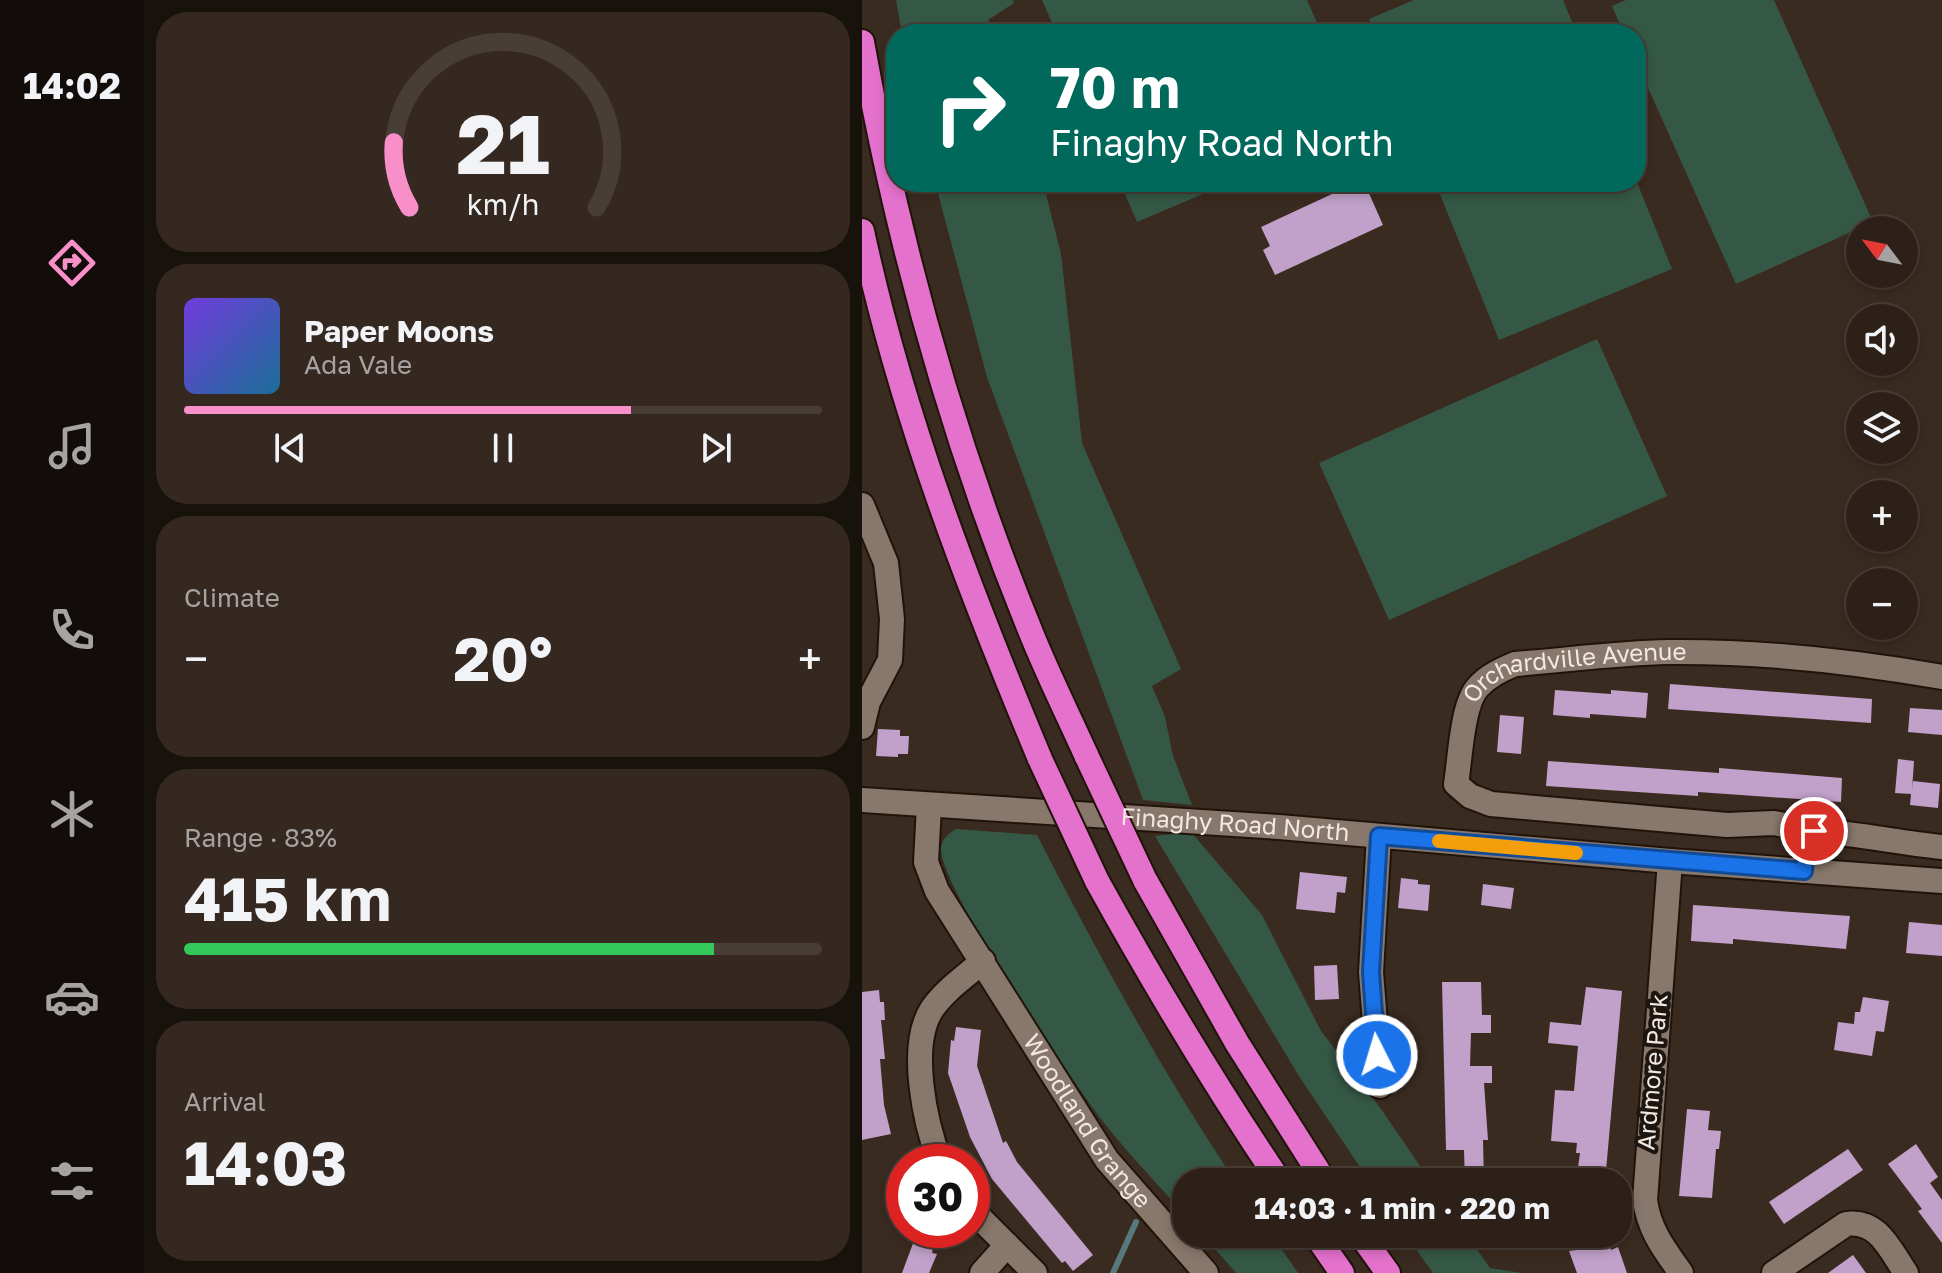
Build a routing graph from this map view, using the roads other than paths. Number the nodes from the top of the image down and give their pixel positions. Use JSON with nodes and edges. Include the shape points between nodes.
{"nodes":[{"id":1,"x":862,"y":42,"type":"edge"},
{"id":2,"x":886,"y":168,"type":"edge"},
{"id":3,"x":892,"y":192,"type":"edge"},
{"id":4,"x":862,"y":231,"type":"edge"},
{"id":5,"x":862,"y":505,"type":"edge"},
{"id":6,"x":1942,"y":677,"type":"edge"},
{"id":7,"x":865,"y":702,"type":"edge"},
{"id":8,"x":862,"y":727,"type":"edge"},
{"id":9,"x":862,"y":800,"type":"edge"},
{"id":10,"x":929,"y":806,"type":"junction"},
{"id":11,"x":1814,"y":831,"type":"junction"},
{"id":12,"x":1379,"y":836,"type":"junction"},
{"id":13,"x":1942,"y":847,"type":"edge"},
{"id":14,"x":1670,"y":861,"type":"junction"},
{"id":15,"x":1804,"y":871,"type":"junction"},
{"id":16,"x":1942,"y":881,"type":"edge"},
{"id":17,"x":983,"y":961,"type":"junction"},
{"id":18,"x":1380,"y":1086,"type":"dead end"},
{"id":19,"x":935,"y":1144,"type":"edge"},
{"id":20,"x":1270,"y":1168,"type":"edge"},
{"id":21,"x":1316,"y":1168,"type":"edge"},
{"id":22,"x":990,"y":1228,"type":"edge"},
{"id":23,"x":1007,"y":1245,"type":"junction"},
{"id":24,"x":1325,"y":1248,"type":"edge"},
{"id":25,"x":1370,"y":1248,"type":"edge"},
{"id":26,"x":982,"y":1273,"type":"edge"},
{"id":27,"x":1035,"y":1273,"type":"edge"},
{"id":28,"x":1206,"y":1273,"type":"edge"},
{"id":29,"x":1342,"y":1273,"type":"edge"},
{"id":30,"x":1388,"y":1273,"type":"edge"},
{"id":31,"x":1681,"y":1273,"type":"edge"},
{"id":32,"x":1774,"y":1273,"type":"edge"},
{"id":33,"x":1906,"y":1273,"type":"edge"}],
"edges":[{"from":1,"to":2,"type":"highway","bridge":true},
{"from":3,"to":21,"type":"highway","bridge":true,"via":[[936,359],[1027,623],[1145,880]]},
{"from":4,"to":20,"type":"highway","bridge":true,"via":[[934,487],[1040,759],[1097,881],[1154,985]]},
{"from":5,"to":7,"type":"street","via":[[886,563],[892,619],[890,660]]},
{"from":6,"to":11,"type":"street","name":"Orchardville Avenue","via":[[1822,659],[1664,652],[1515,664],[1477,688],[1469,701],[1456,784],[1491,804],[1727,825],[1774,823]]},
{"from":7,"to":8,"type":"street"},
{"from":9,"to":10,"type":"street","name":"Finaghy Road North"},
{"from":10,"to":12,"type":"street","name":"Finaghy Road North"},
{"from":10,"to":17,"type":"street","name":"Woodland Grange","via":[[926,862],[937,891]]},
{"from":11,"to":13,"type":"street","name":"Orchardville Avenue"},
{"from":11,"to":15,"type":"street","via":[[1806,845]]},
{"from":12,"to":14,"type":"street","name":"Finaghy Road North"},
{"from":12,"to":18,"type":"street","via":[[1371,972]]},
{"from":14,"to":15,"type":"street","name":"Finaghy Road North"},
{"from":14,"to":31,"type":"street","name":"Ardmore Park","via":[[1645,1200],[1654,1235]]},
{"from":15,"to":16,"type":"street","name":"Finaghy Road North"},
{"from":17,"to":19,"type":"street","via":[[933,1008],[923,1027],[919,1059]]},
{"from":17,"to":28,"type":"street","name":"Woodland Grange","via":[[1107,1160]]},
{"from":22,"to":23,"type":"street"},
{"from":23,"to":26,"type":"street"},
{"from":23,"to":27,"type":"street"},
{"from":24,"to":29,"type":"highway"},
{"from":25,"to":30,"type":"highway"},
{"from":32,"to":33,"type":"street","via":[[1846,1224],[1857,1222],[1878,1233]]}]}
